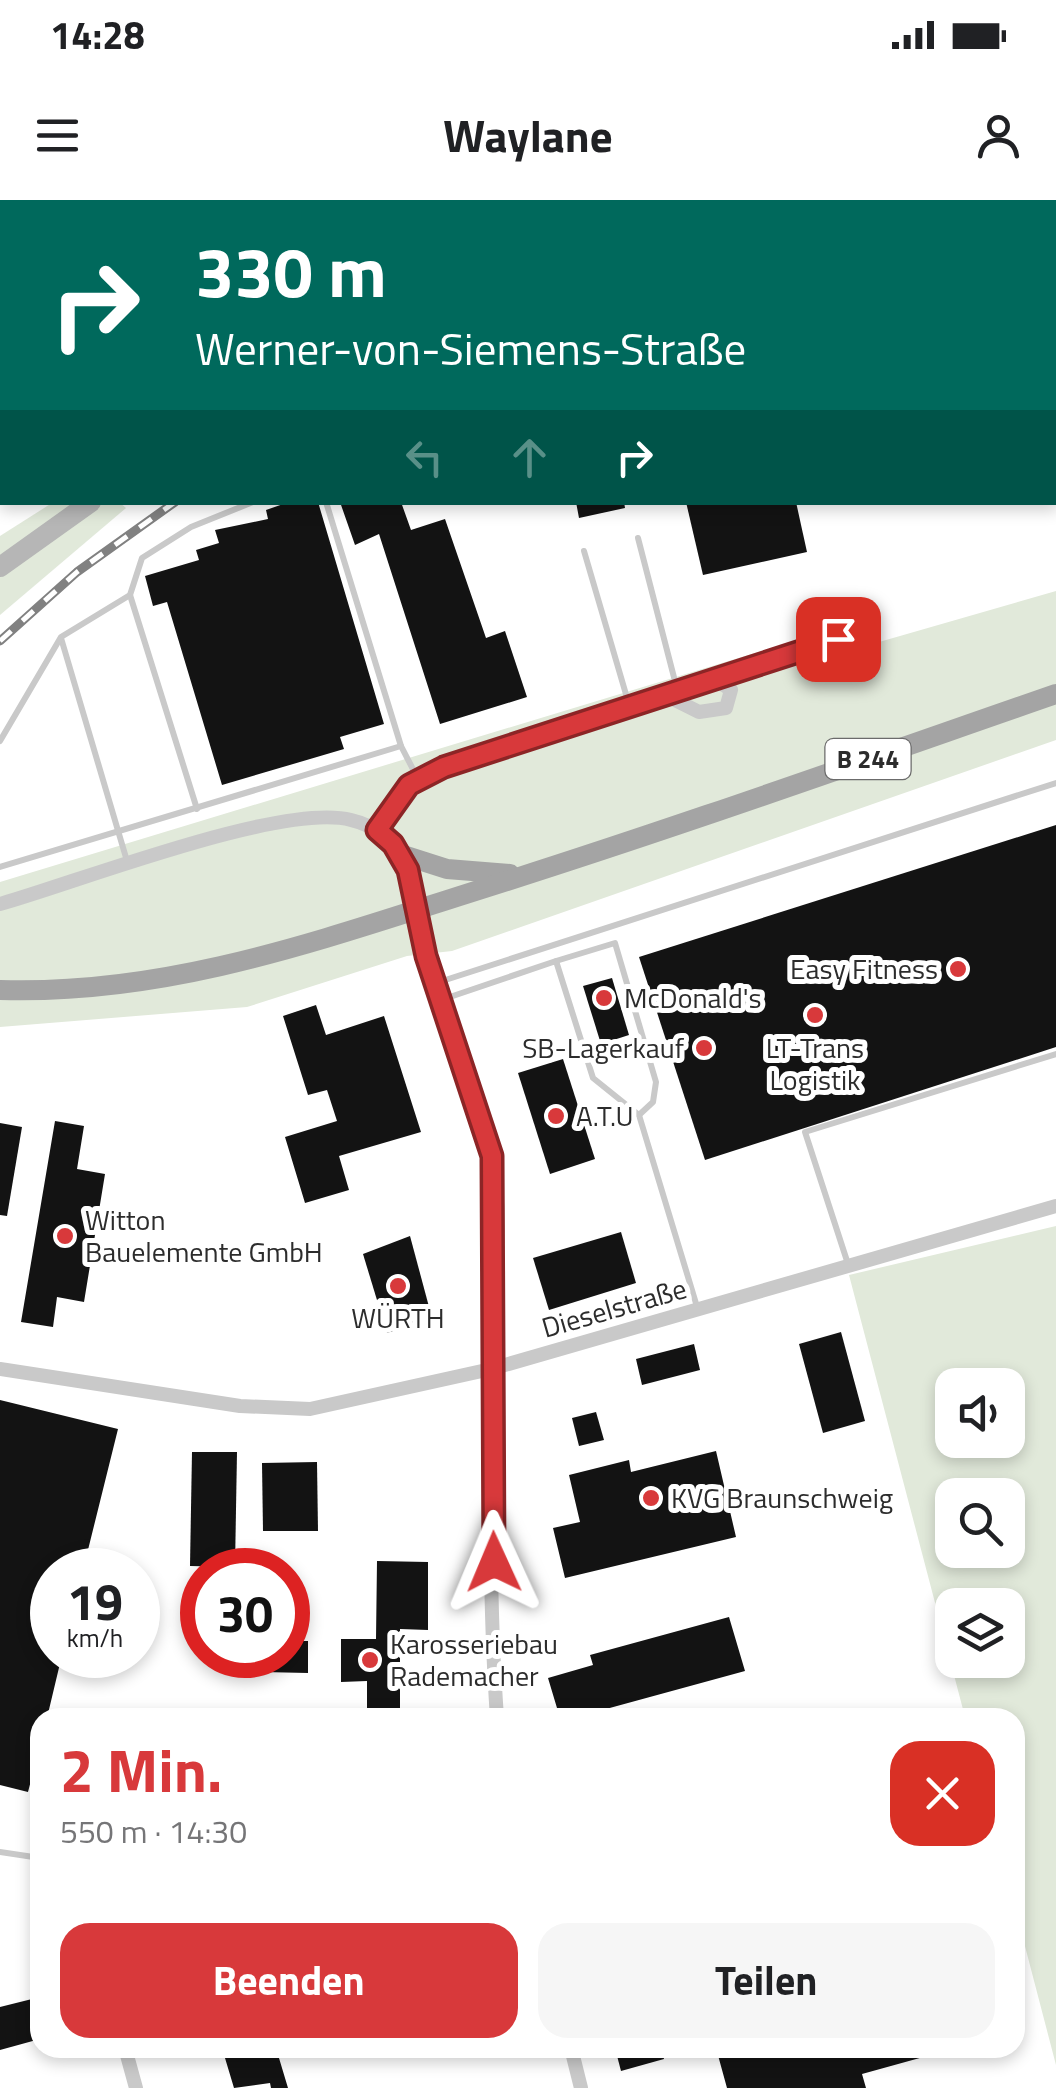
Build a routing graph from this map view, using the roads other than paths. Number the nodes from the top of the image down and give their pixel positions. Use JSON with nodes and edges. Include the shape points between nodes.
{"nodes":[{"id":1,"x":87,"y":505,"type":"edge"},
{"id":2,"x":245,"y":505,"type":"edge"},
{"id":3,"x":327,"y":505,"type":"edge"},
{"id":4,"x":638,"y":538,"type":"dead end"},
{"id":5,"x":584,"y":551,"type":"dead end"},
{"id":6,"x":0,"y":567,"type":"edge"},
{"id":7,"x":130,"y":595,"type":"junction"},
{"id":8,"x":61,"y":637,"type":"junction"},
{"id":9,"x":838,"y":639,"type":"dead end"},
{"id":10,"x":715,"y":679,"type":"junction"},
{"id":11,"x":672,"y":693,"type":"junction"},
{"id":12,"x":1056,"y":694,"type":"edge"},
{"id":13,"x":630,"y":708,"type":"junction"},
{"id":14,"x":0,"y":741,"type":"edge"},
{"id":15,"x":401,"y":746,"type":"junction"},
{"id":16,"x":418,"y":778,"type":"junction"},
{"id":17,"x":1056,"y":783,"type":"edge"},
{"id":18,"x":197,"y":809,"type":"junction"},
{"id":19,"x":377,"y":830,"type":"junction"},
{"id":20,"x":119,"y":833,"type":"junction"},
{"id":21,"x":400,"y":854,"type":"junction"},
{"id":22,"x":128,"y":866,"type":"junction"},
{"id":23,"x":0,"y":867,"type":"edge"},
{"id":24,"x":526,"y":875,"type":"junction"},
{"id":25,"x":0,"y":904,"type":"edge"},
{"id":26,"x":416,"y":910,"type":"junction"},
{"id":27,"x":556,"y":962,"type":"junction"},
{"id":28,"x":436,"y":983,"type":"junction"},
{"id":29,"x":0,"y":990,"type":"edge"},
{"id":30,"x":441,"y":1000,"type":"junction"},
{"id":31,"x":1056,"y":1054,"type":"edge"},
{"id":32,"x":640,"y":1116,"type":"junction"},
{"id":33,"x":1056,"y":1206,"type":"edge"},
{"id":34,"x":848,"y":1264,"type":"junction"},
{"id":35,"x":698,"y":1311,"type":"junction"},
{"id":36,"x":0,"y":1369,"type":"edge"},
{"id":37,"x":491,"y":1369,"type":"junction"},
{"id":38,"x":497,"y":1708,"type":"edge"},
{"id":39,"x":0,"y":1852,"type":"edge"},
{"id":40,"x":30,"y":1856,"type":"edge"},
{"id":41,"x":127,"y":2058,"type":"edge"},
{"id":42,"x":574,"y":2058,"type":"edge"},
{"id":43,"x":136,"y":2088,"type":"edge"},
{"id":44,"x":581,"y":2088,"type":"edge"}],
"edges":[{"from":1,"to":6,"type":"main road"},
{"from":2,"to":7,"type":"lane","via":[[191,527],[142,558]]},
{"from":3,"to":15,"type":"lane"},
{"from":4,"to":11,"type":"lane"},
{"from":5,"to":13,"type":"lane"},
{"from":7,"to":8,"type":"lane"},
{"from":7,"to":18,"type":"lane"},
{"from":8,"to":14,"type":"lane"},
{"from":8,"to":20,"type":"lane"},
{"from":9,"to":10,"type":"street"},
{"from":10,"to":11,"type":"street"},
{"from":10,"to":11,"type":"street","via":[[731,690],[726,708],[700,712]]},
{"from":11,"to":13,"type":"street"},
{"from":12,"to":24,"type":"main road","number":"B 244"},
{"from":13,"to":16,"type":"street"},
{"from":15,"to":16,"type":"lane"},
{"from":15,"to":18,"type":"lane"},
{"from":16,"to":19,"type":"street"},
{"from":17,"to":28,"type":"lane"},
{"from":18,"to":20,"type":"lane"},
{"from":19,"to":21,"type":"street"},
{"from":19,"to":22,"type":"street","via":[[345,818],[297,819]]},
{"from":20,"to":22,"type":"lane"},
{"from":20,"to":23,"type":"lane"},
{"from":21,"to":24,"type":"main road","number":"B 244","via":[[466,872]]},
{"from":21,"to":26,"type":"street"},
{"from":22,"to":25,"type":"street"},
{"from":24,"to":26,"type":"main road","number":"B 244"},
{"from":26,"to":28,"type":"street"},
{"from":26,"to":29,"type":"main road","number":"B 244","via":[[180,978]]},
{"from":27,"to":30,"type":"lane"},
{"from":27,"to":32,"type":"lane","via":[[592,1078]]},
{"from":27,"to":32,"type":"lane","via":[[616,943],[656,1082],[653,1102]]},
{"from":28,"to":30,"type":"street"},
{"from":30,"to":37,"type":"street","via":[[494,1172]]},
{"from":31,"to":34,"type":"lane","via":[[806,1132]]},
{"from":32,"to":35,"type":"lane"},
{"from":33,"to":34,"type":"street","name":"Dieselstraße"},
{"from":34,"to":35,"type":"street","name":"Dieselstraße"},
{"from":35,"to":37,"type":"street","name":"Dieselstraße"},
{"from":36,"to":37,"type":"street","name":"Dieselstraße","via":[[286,1410]]},
{"from":37,"to":38,"type":"street"},
{"from":39,"to":40,"type":"lane"},
{"from":41,"to":43,"type":"street"},
{"from":42,"to":44,"type":"street"}]}
